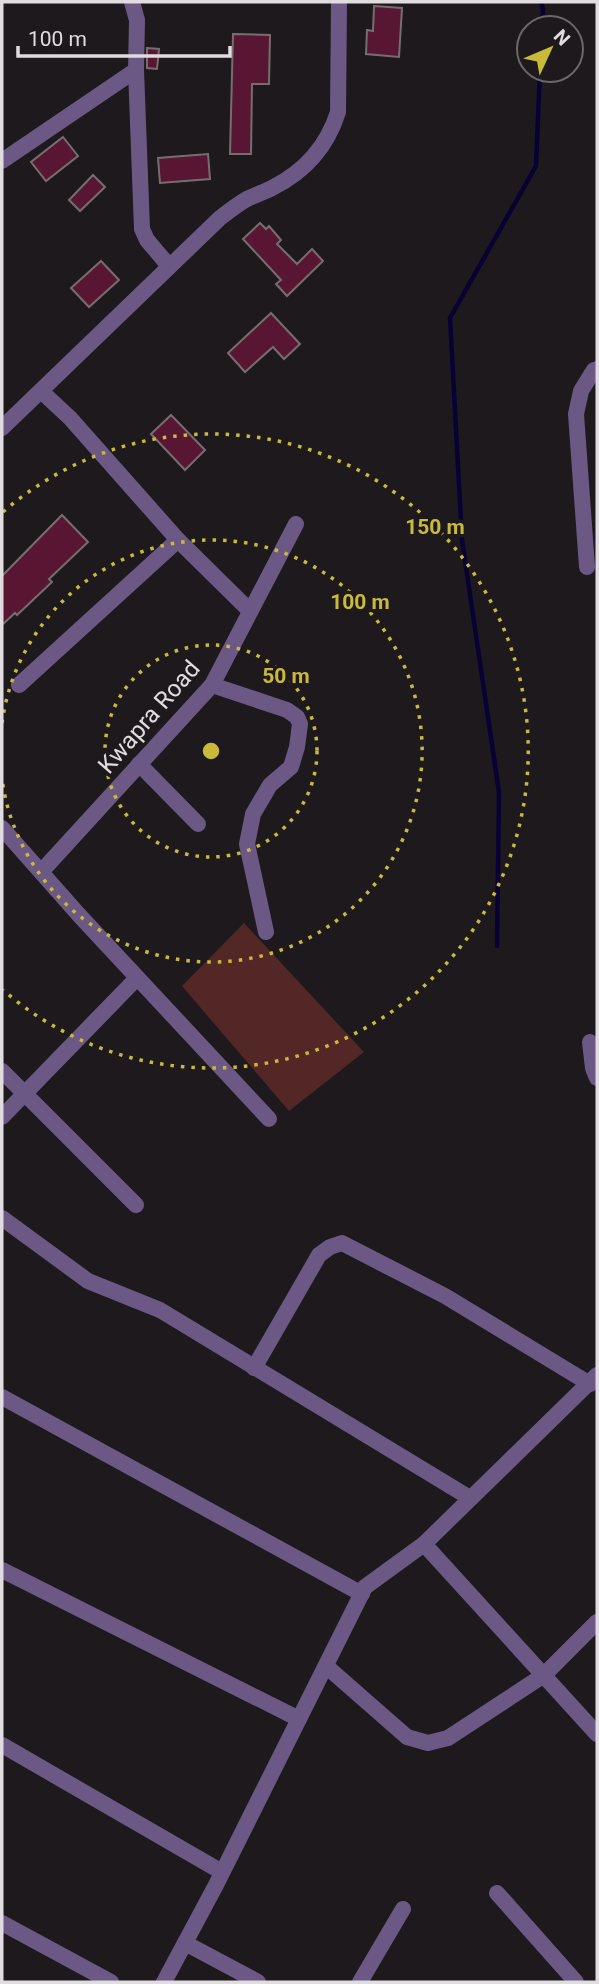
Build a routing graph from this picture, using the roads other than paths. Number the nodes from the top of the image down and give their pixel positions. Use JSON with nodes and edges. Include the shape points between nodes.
{"nodes":[{"id":1,"x":132,"y":2,"type":"edge"},
{"id":2,"x":340,"y":2,"type":"edge"},
{"id":3,"x":136,"y":69,"type":"junction"},
{"id":4,"x":2,"y":161,"type":"edge"},
{"id":5,"x":169,"y":266,"type":"junction"},
{"id":6,"x":597,"y":369,"type":"edge"},
{"id":7,"x":41,"y":391,"type":"junction"},
{"id":8,"x":2,"y":428,"type":"edge"},
{"id":9,"x":296,"y":524,"type":"dead end"},
{"id":10,"x":178,"y":540,"type":"junction"},
{"id":11,"x":587,"y":567,"type":"dead end"},
{"id":12,"x":250,"y":611,"type":"junction"},
{"id":13,"x":19,"y":685,"type":"dead end"},
{"id":14,"x":212,"y":685,"type":"junction"},
{"id":15,"x":139,"y":764,"type":"junction"},
{"id":16,"x":198,"y":824,"type":"dead end"},
{"id":17,"x":2,"y":828,"type":"edge"},
{"id":18,"x":41,"y":872,"type":"junction"},
{"id":19,"x":266,"y":932,"type":"dead end"},
{"id":20,"x":137,"y":978,"type":"junction"},
{"id":21,"x":590,"y":1042,"type":"dead end"},
{"id":22,"x":2,"y":1071,"type":"edge"},
{"id":23,"x":597,"y":1078,"type":"edge"},
{"id":24,"x":24,"y":1094,"type":"junction"},
{"id":25,"x":2,"y":1117,"type":"edge"},
{"id":26,"x":269,"y":1119,"type":"dead end"},
{"id":27,"x":136,"y":1205,"type":"dead end"},
{"id":28,"x":2,"y":1218,"type":"edge"},
{"id":29,"x":254,"y":1368,"type":"junction"},
{"id":30,"x":594,"y":1380,"type":"edge"},
{"id":31,"x":2,"y":1397,"type":"edge"},
{"id":32,"x":470,"y":1499,"type":"junction"},
{"id":33,"x":425,"y":1544,"type":"junction"},
{"id":34,"x":2,"y":1570,"type":"edge"},
{"id":35,"x":362,"y":1594,"type":"junction"},
{"id":36,"x":597,"y":1622,"type":"edge"},
{"id":37,"x":326,"y":1666,"type":"junction"},
{"id":38,"x":544,"y":1675,"type":"junction"},
{"id":39,"x":299,"y":1718,"type":"junction"},
{"id":40,"x":597,"y":1734,"type":"edge"},
{"id":41,"x":2,"y":1745,"type":"edge"},
{"id":42,"x":222,"y":1872,"type":"junction"},
{"id":43,"x":497,"y":1893,"type":"dead end"},
{"id":44,"x":402,"y":1909,"type":"dead end"},
{"id":45,"x":2,"y":1924,"type":"edge"},
{"id":46,"x":185,"y":1943,"type":"junction"},
{"id":47,"x":111,"y":1982,"type":"edge"},
{"id":48,"x":164,"y":1982,"type":"edge"},
{"id":49,"x":258,"y":1982,"type":"edge"},
{"id":50,"x":360,"y":1982,"type":"edge"},
{"id":51,"x":576,"y":1982,"type":"edge"}],
"edges":[{"from":1,"to":3,"type":"street","via":[[137,20]]},
{"from":2,"to":5,"type":"street","via":[[338,112],[322,147],[307,165],[220,218]]},
{"from":3,"to":4,"type":"street"},
{"from":3,"to":5,"type":"street","via":[[142,229]]},
{"from":5,"to":7,"type":"street"},
{"from":6,"to":11,"type":"street","via":[[581,391],[576,414]]},
{"from":7,"to":8,"type":"street"},
{"from":7,"to":10,"type":"street"},
{"from":9,"to":12,"type":"street","name":"Kwapra Road"},
{"from":10,"to":12,"type":"street"},
{"from":10,"to":13,"type":"street"},
{"from":12,"to":14,"type":"street","name":"Kwapra Road"},
{"from":14,"to":15,"type":"street","name":"Kwapra Road"},
{"from":14,"to":19,"type":"street","via":[[287,710],[300,724],[291,767],[270,785],[253,814],[247,844]]},
{"from":15,"to":16,"type":"street"},
{"from":15,"to":18,"type":"street","name":"Kwapra Road"},
{"from":17,"to":18,"type":"street"},
{"from":18,"to":20,"type":"street"},
{"from":20,"to":24,"type":"street"},
{"from":20,"to":26,"type":"street"},
{"from":21,"to":23,"type":"street"},
{"from":22,"to":24,"type":"street"},
{"from":24,"to":25,"type":"street"},
{"from":24,"to":27,"type":"street"},
{"from":28,"to":29,"type":"street","via":[[88,1281],[160,1310]]},
{"from":29,"to":30,"type":"street","via":[[319,1255],[342,1243]]},
{"from":29,"to":32,"type":"street"},
{"from":30,"to":32,"type":"street"},
{"from":31,"to":35,"type":"street"},
{"from":32,"to":33,"type":"street"},
{"from":33,"to":35,"type":"street","via":[[365,1587]]},
{"from":33,"to":38,"type":"street"},
{"from":34,"to":39,"type":"street"},
{"from":35,"to":37,"type":"street"},
{"from":36,"to":38,"type":"street"},
{"from":37,"to":38,"type":"street","via":[[407,1737],[428,1743],[448,1738]]},
{"from":37,"to":39,"type":"street"},
{"from":38,"to":40,"type":"street"},
{"from":39,"to":42,"type":"street"},
{"from":41,"to":42,"type":"street"},
{"from":42,"to":46,"type":"street"},
{"from":43,"to":51,"type":"street"},
{"from":44,"to":50,"type":"street"},
{"from":45,"to":47,"type":"street"},
{"from":46,"to":48,"type":"street"},
{"from":46,"to":49,"type":"street"}]}
